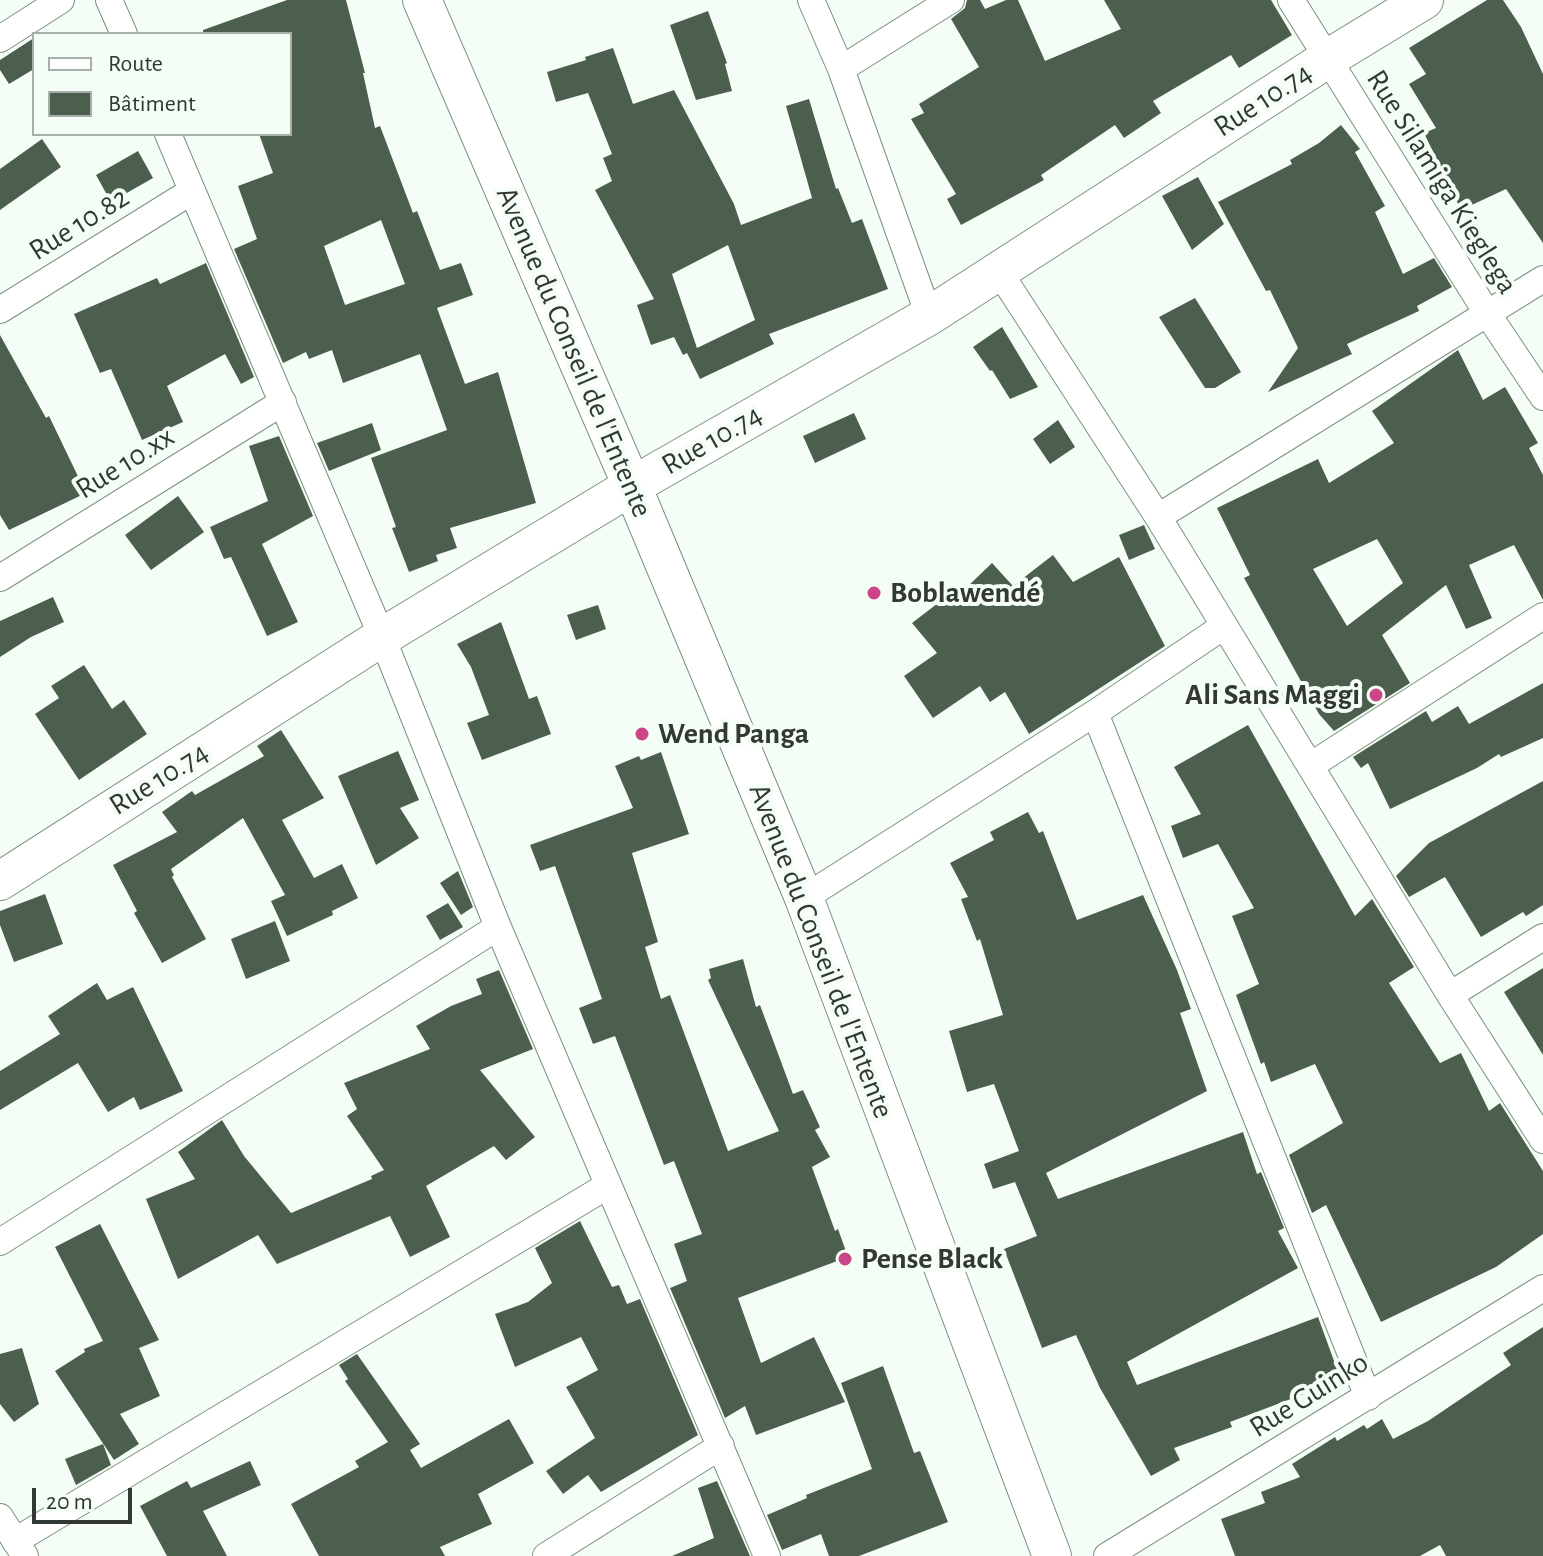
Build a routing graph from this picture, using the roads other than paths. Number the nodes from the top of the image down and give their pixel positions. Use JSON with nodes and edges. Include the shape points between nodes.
{"nodes":[{"id":1,"x":61,"y":0,"type":"edge"},
{"id":2,"x":109,"y":0,"type":"edge"},
{"id":3,"x":422,"y":0,"type":"edge"},
{"id":4,"x":811,"y":0,"type":"edge"},
{"id":5,"x":951,"y":0,"type":"edge"},
{"id":6,"x":1291,"y":0,"type":"edge"},
{"id":7,"x":1424,"y":0,"type":"edge"},
{"id":8,"x":123,"y":32,"type":"edge"},
{"id":9,"x":0,"y":39,"type":"edge"},
{"id":10,"x":1327,"y":59,"type":"junction"},
{"id":11,"x":841,"y":69,"type":"junction"},
{"id":12,"x":169,"y":136,"type":"edge"},
{"id":13,"x":192,"y":191,"type":"junction"},
{"id":14,"x":998,"y":270,"type":"junction"},
{"id":15,"x":1543,"y":279,"type":"edge"},
{"id":16,"x":0,"y":310,"type":"edge"},
{"id":17,"x":1487,"y":313,"type":"junction"},
{"id":18,"x":929,"y":316,"type":"junction"},
{"id":19,"x":1543,"y":397,"type":"edge"},
{"id":20,"x":283,"y":402,"type":"junction"},
{"id":21,"x":632,"y":486,"type":"junction"},
{"id":22,"x":1158,"y":517,"type":"junction"},
{"id":23,"x":0,"y":578,"type":"edge"},
{"id":24,"x":1543,"y":616,"type":"edge"},
{"id":25,"x":1224,"y":626,"type":"junction"},
{"id":26,"x":382,"y":637,"type":"junction"},
{"id":27,"x":1095,"y":713,"type":"junction"},
{"id":28,"x":1310,"y":766,"type":"junction"},
{"id":29,"x":0,"y":881,"type":"edge"},
{"id":30,"x":804,"y":898,"type":"junction"},
{"id":31,"x":498,"y":927,"type":"junction"},
{"id":32,"x":1543,"y":937,"type":"edge"},
{"id":33,"x":1450,"y":995,"type":"junction"},
{"id":34,"x":1543,"y":1140,"type":"edge"},
{"id":35,"x":607,"y":1186,"type":"junction"},
{"id":36,"x":0,"y":1242,"type":"edge"},
{"id":37,"x":1543,"y":1288,"type":"edge"},
{"id":38,"x":1368,"y":1397,"type":"junction"},
{"id":39,"x":721,"y":1446,"type":"junction"},
{"id":40,"x":0,"y":1517,"type":"edge"},
{"id":41,"x":20,"y":1548,"type":"edge"},
{"id":42,"x":546,"y":1556,"type":"edge"},
{"id":43,"x":767,"y":1556,"type":"edge"},
{"id":44,"x":1052,"y":1556,"type":"edge"},
{"id":45,"x":1107,"y":1556,"type":"edge"}],
"edges":[{"from":1,"to":9,"type":"street"},
{"from":2,"to":8,"type":"street"},
{"from":3,"to":21,"type":"main road","name":"Avenue du Conseil de l'Entente"},
{"from":4,"to":11,"type":"street"},
{"from":5,"to":11,"type":"street"},
{"from":6,"to":10,"type":"street","name":"Rue Silamiga Kieglega"},
{"from":7,"to":10,"type":"main road","name":"Rue 10.74"},
{"from":10,"to":14,"type":"main road","name":"Rue 10.74"},
{"from":10,"to":17,"type":"street","name":"Rue Silamiga Kieglega"},
{"from":11,"to":18,"type":"street"},
{"from":12,"to":13,"type":"street"},
{"from":13,"to":16,"type":"street","name":"Rue 10.82"},
{"from":13,"to":20,"type":"street"},
{"from":14,"to":18,"type":"main road","name":"Rue 10.74"},
{"from":14,"to":22,"type":"street"},
{"from":15,"to":17,"type":"street"},
{"from":17,"to":19,"type":"street","name":"Rue Silamiga Kieglega"},
{"from":17,"to":22,"type":"street"},
{"from":18,"to":21,"type":"main road","name":"Rue 10.74"},
{"from":20,"to":23,"type":"street","name":"Rue 10.xx"},
{"from":20,"to":26,"type":"street"},
{"from":21,"to":26,"type":"main road","name":"Rue 10.74"},
{"from":21,"to":30,"type":"main road","name":"Avenue du Conseil de l'Entente"},
{"from":22,"to":25,"type":"street"},
{"from":24,"to":28,"type":"street"},
{"from":25,"to":27,"type":"street"},
{"from":25,"to":28,"type":"street"},
{"from":26,"to":29,"type":"main road","name":"Rue 10.74"},
{"from":26,"to":31,"type":"street"},
{"from":27,"to":30,"type":"street"},
{"from":27,"to":38,"type":"street"},
{"from":28,"to":33,"type":"street"},
{"from":30,"to":44,"type":"main road","name":"Avenue du Conseil de l'Entente"},
{"from":31,"to":35,"type":"street"},
{"from":31,"to":36,"type":"street"},
{"from":32,"to":33,"type":"street"},
{"from":33,"to":34,"type":"street"},
{"from":35,"to":39,"type":"street"},
{"from":35,"to":41,"type":"street"},
{"from":37,"to":38,"type":"street","name":"Rue Guinko"},
{"from":38,"to":45,"type":"street","name":"Rue Guinko"},
{"from":39,"to":42,"type":"street"},
{"from":39,"to":43,"type":"street"},
{"from":40,"to":41,"type":"street"}]}
